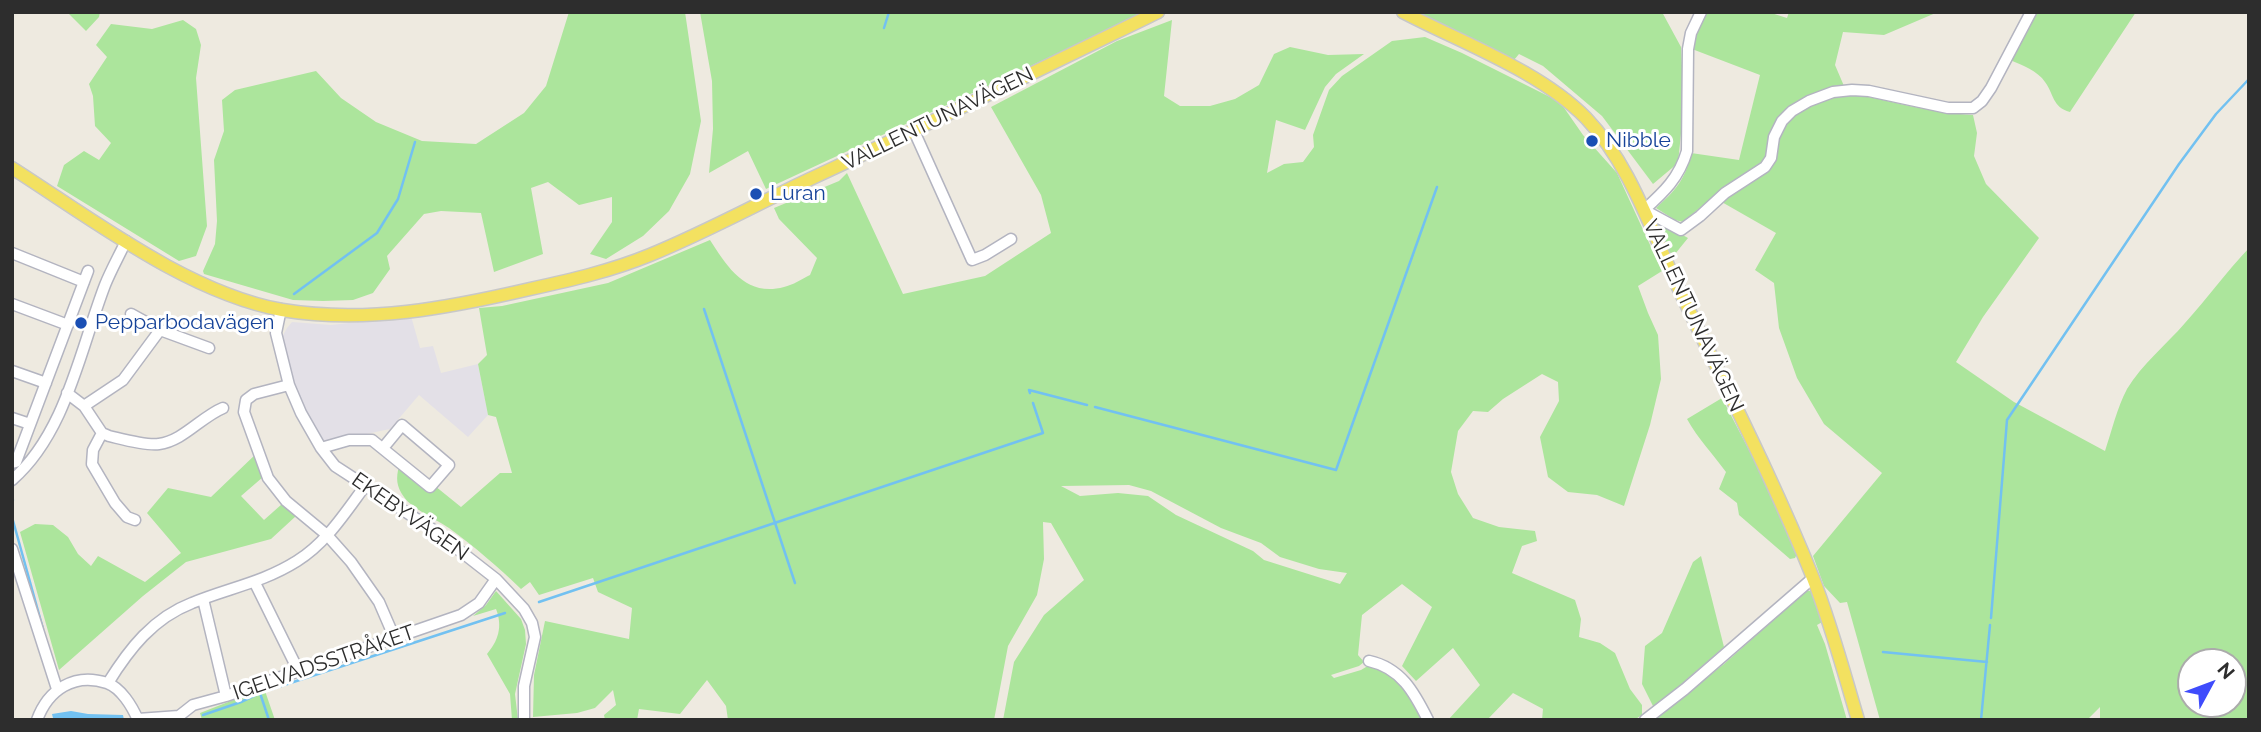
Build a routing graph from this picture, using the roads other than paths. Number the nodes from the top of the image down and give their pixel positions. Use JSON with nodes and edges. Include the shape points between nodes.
{"nodes":[{"id":1,"x":1158,"y":12,"type":"edge"},
{"id":2,"x":1403,"y":12,"type":"edge"},
{"id":3,"x":1701,"y":12,"type":"edge"},
{"id":4,"x":2031,"y":12,"type":"edge"},
{"id":5,"x":914,"y":131,"type":"junction"},
{"id":6,"x":12,"y":168,"type":"edge"},
{"id":7,"x":1644,"y":210,"type":"junction"},
{"id":8,"x":1010,"y":239,"type":"dead end"},
{"id":9,"x":126,"y":241,"type":"junction"},
{"id":10,"x":12,"y":253,"type":"edge"},
{"id":11,"x":12,"y":304,"type":"edge"},
{"id":12,"x":281,"y":309,"type":"junction"},
{"id":13,"x":131,"y":314,"type":"dead end"},
{"id":14,"x":68,"y":325,"type":"junction"},
{"id":15,"x":160,"y":330,"type":"junction"},
{"id":16,"x":64,"y":336,"type":"junction"},
{"id":17,"x":84,"y":344,"type":"junction"},
{"id":18,"x":209,"y":348,"type":"dead end"},
{"id":19,"x":12,"y":371,"type":"edge"},
{"id":20,"x":46,"y":383,"type":"junction"},
{"id":21,"x":289,"y":385,"type":"junction"},
{"id":22,"x":67,"y":393,"type":"junction"},
{"id":23,"x":84,"y":406,"type":"junction"},
{"id":24,"x":223,"y":408,"type":"dead end"},
{"id":25,"x":12,"y":418,"type":"edge"},
{"id":26,"x":30,"y":424,"type":"junction"},
{"id":27,"x":102,"y":433,"type":"junction"},
{"id":28,"x":321,"y":448,"type":"junction"},
{"id":29,"x":383,"y":448,"type":"junction"},
{"id":30,"x":12,"y":463,"type":"edge"},
{"id":31,"x":12,"y":480,"type":"edge"},
{"id":32,"x":365,"y":486,"type":"junction"},
{"id":33,"x":135,"y":520,"type":"dead end"},
{"id":34,"x":327,"y":535,"type":"junction"},
{"id":35,"x":12,"y":549,"type":"edge"},
{"id":36,"x":1813,"y":578,"type":"junction"},
{"id":37,"x":496,"y":579,"type":"junction"},
{"id":38,"x":255,"y":583,"type":"junction"},
{"id":39,"x":203,"y":599,"type":"junction"},
{"id":40,"x":395,"y":639,"type":"junction"},
{"id":41,"x":1369,"y":661,"type":"dead end"},
{"id":42,"x":298,"y":670,"type":"junction"},
{"id":43,"x":108,"y":683,"type":"junction"},
{"id":44,"x":57,"y":689,"type":"junction"},
{"id":45,"x":226,"y":696,"type":"junction"},
{"id":46,"x":174,"y":718,"type":"edge"},
{"id":47,"x":138,"y":719,"type":"edge"},
{"id":48,"x":1855,"y":719,"type":"edge"},
{"id":49,"x":37,"y":720,"type":"edge"},
{"id":50,"x":524,"y":720,"type":"edge"},
{"id":51,"x":1428,"y":720,"type":"edge"},
{"id":52,"x":1644,"y":720,"type":"edge"}],
"edges":[{"from":1,"to":5,"type":"main road","name":"VALLENTUNAVÄGEN"},
{"from":2,"to":7,"type":"main road","name":"VALLENTUNAVÄGEN","via":[[1565,99],[1609,147]]},
{"from":3,"to":7,"type":"street","via":[[1688,49],[1687,152],[1674,181]]},
{"from":4,"to":7,"type":"street","via":[[1992,88],[1973,108],[1948,108],[1869,92],[1833,92],[1792,111],[1774,137],[1765,167],[1681,230]]},
{"from":5,"to":8,"type":"street","via":[[972,260]]},
{"from":5,"to":12,"type":"main road","name":"VALLENTUNAVÄGEN","via":[[689,239],[601,273],[457,306],[408,312],[339,316]]},
{"from":6,"to":9,"type":"main road","name":"VALLENTUNAVÄGEN"},
{"from":7,"to":36,"type":"main road","name":"VALLENTUNAVÄGEN"},
{"from":9,"to":12,"type":"main road","name":"VALLENTUNAVÄGEN","via":[[192,278]]},
{"from":9,"to":17,"type":"street"},
{"from":10,"to":14,"type":"street","via":[[86,276]]},
{"from":11,"to":14,"type":"street"},
{"from":12,"to":21,"type":"street","name":"EKEBYVÄGEN","via":[[276,333]]},
{"from":13,"to":15,"type":"street"},
{"from":14,"to":16,"type":"street"},
{"from":15,"to":18,"type":"street"},
{"from":15,"to":23,"type":"street","via":[[123,380]]},
{"from":16,"to":17,"type":"street"},
{"from":16,"to":20,"type":"street"},
{"from":17,"to":22,"type":"street"},
{"from":19,"to":20,"type":"street"},
{"from":20,"to":26,"type":"street"},
{"from":21,"to":28,"type":"street","name":"EKEBYVÄGEN"},
{"from":21,"to":34,"type":"street","via":[[254,394],[246,400],[244,412],[268,478],[286,501]]},
{"from":22,"to":23,"type":"street"},
{"from":22,"to":31,"type":"street","via":[[39,451]]},
{"from":23,"to":27,"type":"street"},
{"from":24,"to":27,"type":"street","via":[[181,436],[159,444]]},
{"from":25,"to":26,"type":"street"},
{"from":26,"to":30,"type":"street"},
{"from":27,"to":33,"type":"street","via":[[92,464],[115,503]]},
{"from":28,"to":29,"type":"street","via":[[349,440],[372,440]]},
{"from":28,"to":32,"type":"street","name":"EKEBYVÄGEN","via":[[335,466]]},
{"from":29,"to":29,"type":"street","via":[[430,487],[449,464],[402,425]]},
{"from":32,"to":34,"type":"street"},
{"from":32,"to":37,"type":"street","name":"EKEBYVÄGEN","via":[[432,529]]},
{"from":34,"to":38,"type":"street","via":[[298,561]]},
{"from":34,"to":40,"type":"street","via":[[379,602]]},
{"from":35,"to":44,"type":"street"},
{"from":36,"to":48,"type":"main road","name":"VALLENTUNAVÄGEN"},
{"from":36,"to":52,"type":"street"},
{"from":37,"to":40,"type":"street","name":"IGELVADSSTRÅKET","via":[[479,603],[461,615]]},
{"from":37,"to":50,"type":"street","name":"EKEBYVÄGEN","via":[[524,609],[535,637],[524,685]]},
{"from":38,"to":39,"type":"street"},
{"from":38,"to":42,"type":"street"},
{"from":39,"to":43,"type":"street","via":[[161,620],[141,637]]},
{"from":39,"to":45,"type":"street"},
{"from":40,"to":42,"type":"street","name":"IGELVADSSTRÅKET"},
{"from":41,"to":51,"type":"street","via":[[1384,664],[1403,678]]},
{"from":42,"to":45,"type":"street","name":"IGELVADSSTRÅKET"},
{"from":43,"to":44,"type":"street","via":[[87,681]]},
{"from":43,"to":47,"type":"street","via":[[123,695]]},
{"from":44,"to":49,"type":"street"},
{"from":45,"to":46,"type":"street","name":"IGELVADSSTRÅKET","via":[[193,705]]},
{"from":46,"to":47,"type":"street","name":"IGELVADSSTRÅKET"}]}
